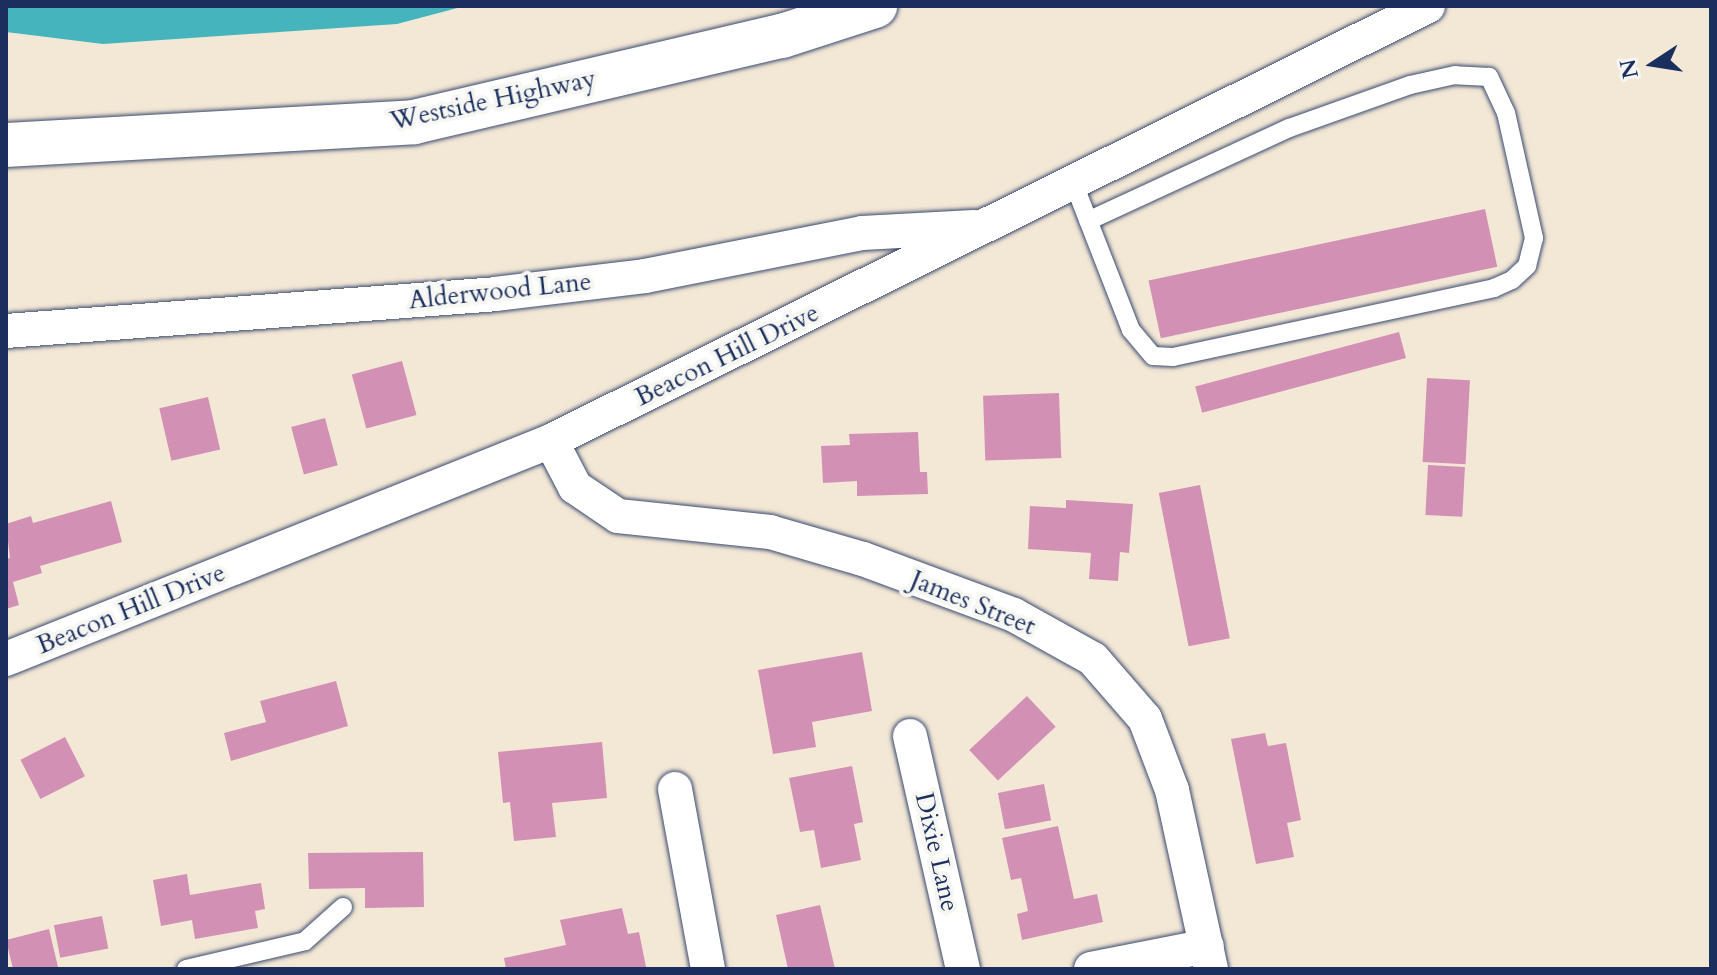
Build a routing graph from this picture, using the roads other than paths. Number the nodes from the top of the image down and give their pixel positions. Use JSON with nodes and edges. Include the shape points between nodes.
{"nodes":[{"id":1,"x":875,"y":6,"type":"edge"},
{"id":2,"x":1428,"y":6,"type":"edge"},
{"id":3,"x":6,"y":145,"type":"edge"},
{"id":4,"x":1074,"y":184,"type":"junction"},
{"id":5,"x":1088,"y":221,"type":"junction"},
{"id":6,"x":990,"y":226,"type":"junction"},
{"id":7,"x":6,"y":331,"type":"edge"},
{"id":8,"x":551,"y":441,"type":"junction"},
{"id":9,"x":6,"y":659,"type":"edge"},
{"id":10,"x":910,"y":736,"type":"dead end"},
{"id":11,"x":675,"y":789,"type":"dead end"},
{"id":12,"x":343,"y":907,"type":"dead end"},
{"id":13,"x":1209,"y":957,"type":"edge"},
{"id":14,"x":186,"y":969,"type":"edge"},
{"id":15,"x":708,"y":969,"type":"edge"},
{"id":16,"x":963,"y":969,"type":"edge"},
{"id":17,"x":1091,"y":969,"type":"edge"}],
"edges":[{"from":1,"to":3,"type":"main road","name":"Westside Highway","via":[[782,36],[414,122]]},
{"from":2,"to":4,"type":"street","name":"Beacon Hill Drive"},
{"from":4,"to":5,"type":"lane"},
{"from":4,"to":6,"type":"street","name":"Beacon Hill Drive"},
{"from":5,"to":5,"type":"lane","via":[[1131,330],[1153,356],[1173,357],[1494,288],[1527,266],[1534,238],[1506,113],[1495,89],[1489,77],[1455,75],[1410,85],[1289,128]]},
{"from":6,"to":7,"type":"street","name":"Alderwood Lane","via":[[862,233],[645,276],[495,294]]},
{"from":6,"to":8,"type":"street","name":"Beacon Hill Drive"},
{"from":8,"to":9,"type":"street","name":"Beacon Hill Drive"},
{"from":8,"to":13,"type":"street","name":"James Street","via":[[575,487],[618,516],[770,532],[837,551],[1014,615],[1093,659],[1145,719],[1172,790]]},
{"from":10,"to":16,"type":"street","name":"Dixie Lane"},
{"from":11,"to":15,"type":"street"},
{"from":12,"to":14,"type":"lane","via":[[305,941]]},
{"from":13,"to":17,"type":"street"}]}
